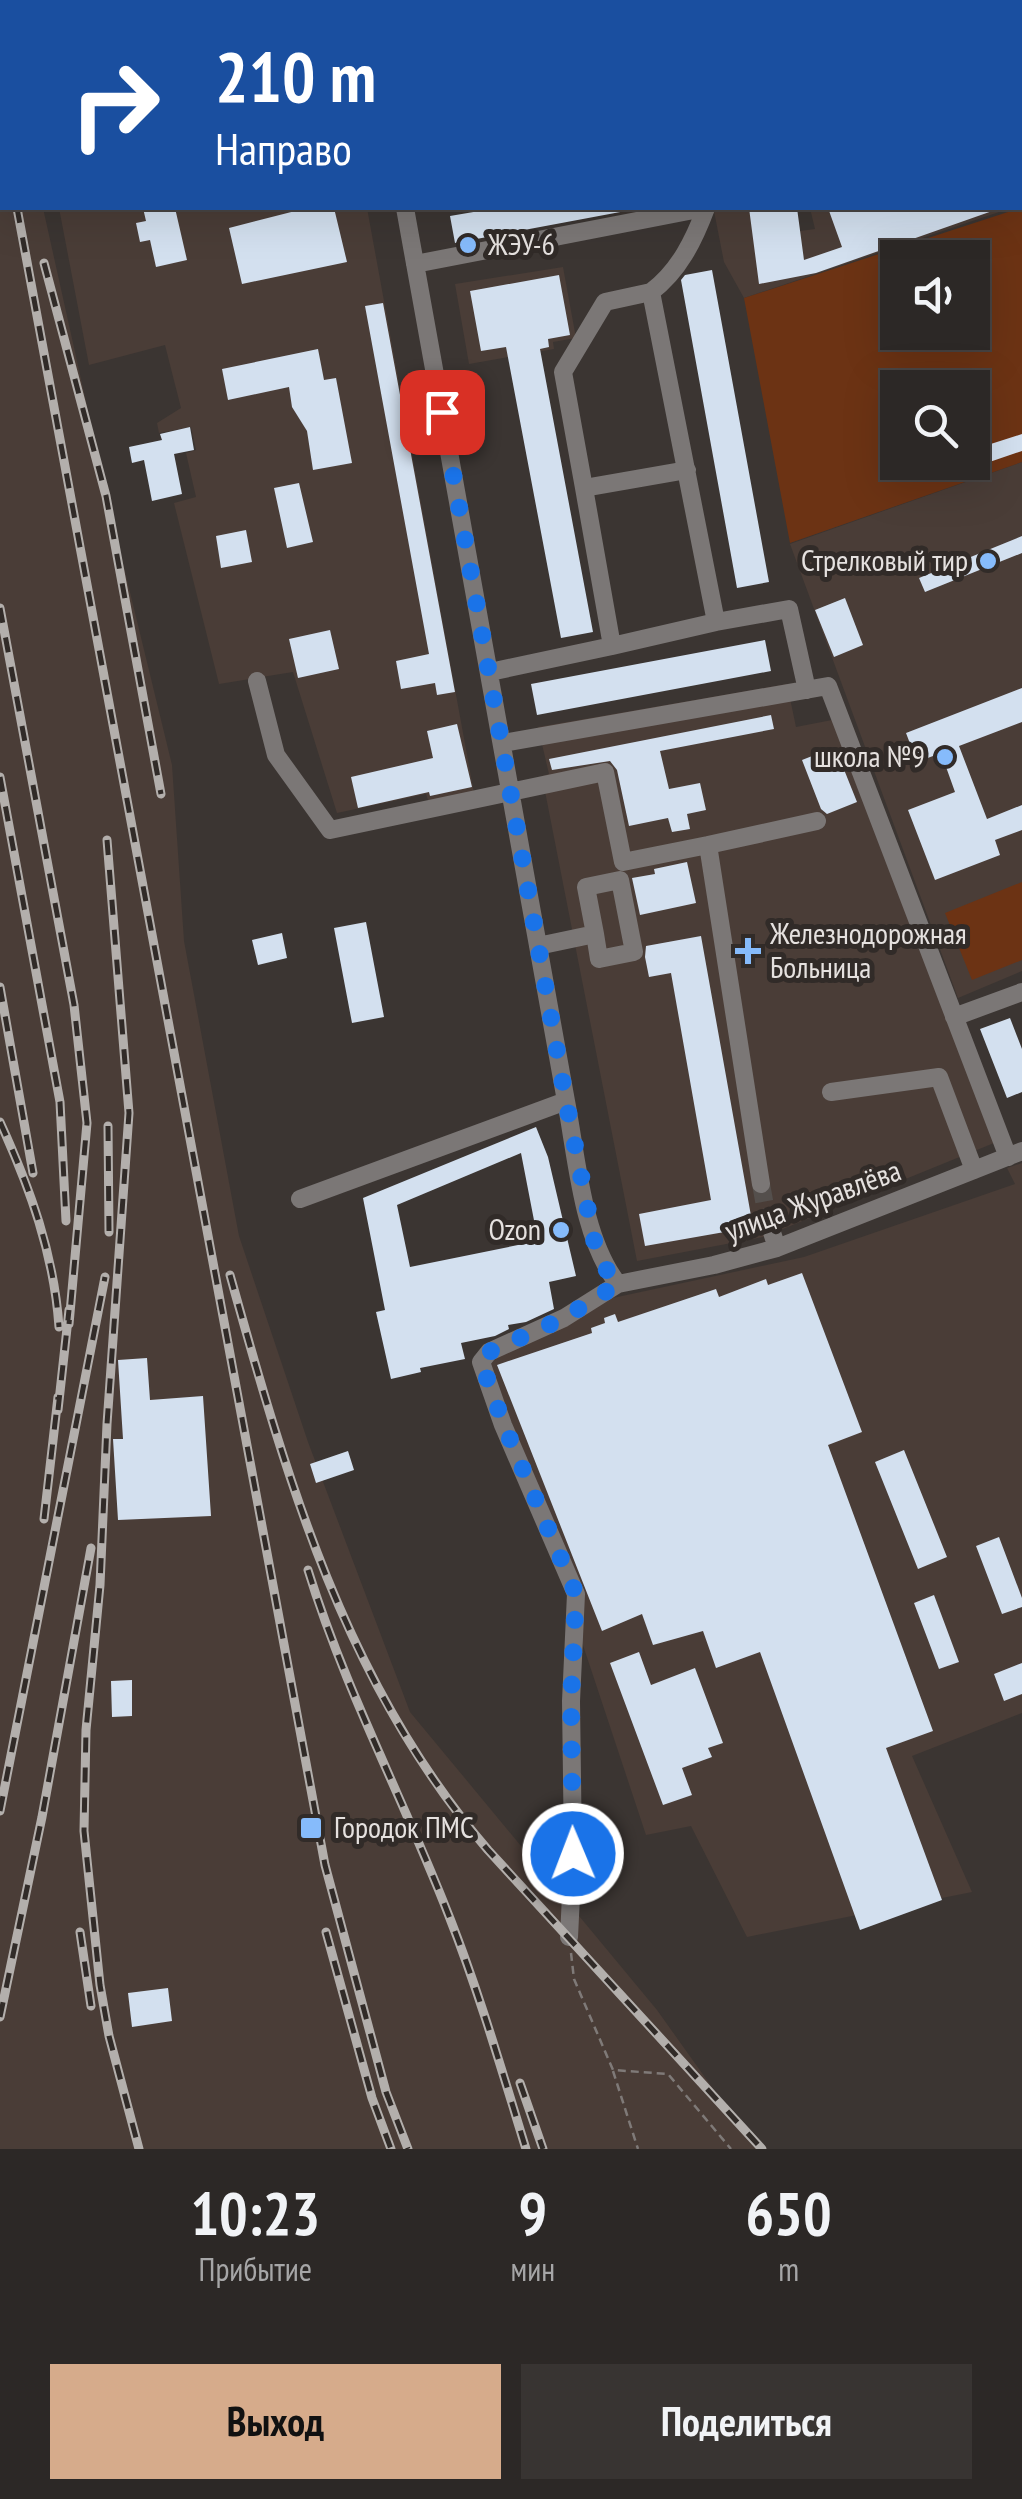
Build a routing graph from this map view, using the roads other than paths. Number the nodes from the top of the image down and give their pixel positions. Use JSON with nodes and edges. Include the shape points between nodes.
{"nodes":[{"id":1,"x":405,"y":210,"type":"edge"},
{"id":2,"x":695,"y":210,"type":"edge"},
{"id":3,"x":704,"y":210,"type":"edge"},
{"id":4,"x":415,"y":264,"type":"junction"},
{"id":5,"x":651,"y":292,"type":"junction"},
{"id":6,"x":687,"y":470,"type":"junction"},
{"id":7,"x":584,"y":488,"type":"junction"},
{"id":8,"x":716,"y":622,"type":"junction"},
{"id":9,"x":612,"y":646,"type":"junction"},
{"id":10,"x":490,"y":672,"type":"junction"},
{"id":11,"x":258,"y":681,"type":"dead end"},
{"id":12,"x":807,"y":690,"type":"junction"},
{"id":13,"x":504,"y":743,"type":"junction"},
{"id":14,"x":512,"y":792,"type":"junction"},
{"id":15,"x":817,"y":821,"type":"dead end"},
{"id":16,"x":708,"y":845,"type":"junction"},
{"id":17,"x":595,"y":934,"type":"dead end"},
{"id":18,"x":538,"y":946,"type":"junction"},
{"id":19,"x":1022,"y":992,"type":"edge"},
{"id":20,"x":954,"y":1017,"type":"junction"},
{"id":21,"x":831,"y":1092,"type":"dead end"},
{"id":22,"x":566,"y":1101,"type":"junction"},
{"id":23,"x":1015,"y":1154,"type":"edge"},
{"id":24,"x":974,"y":1170,"type":"junction"},
{"id":25,"x":761,"y":1184,"type":"tunnel mouth"},
{"id":26,"x":300,"y":1199,"type":"dead end"},
{"id":27,"x":767,"y":1217,"type":"tunnel mouth"},
{"id":28,"x":777,"y":1248,"type":"junction"},
{"id":29,"x":618,"y":1284,"type":"junction"},
{"id":30,"x":569,"y":1937,"type":"road end"}],
"edges":[{"from":1,"to":4,"type":"street"},
{"from":2,"to":4,"type":"street"},
{"from":3,"to":5,"type":"street","via":[[668,280]]},
{"from":4,"to":10,"type":"street"},
{"from":5,"to":6,"type":"street"},
{"from":5,"to":7,"type":"street","via":[[604,302],[563,372]]},
{"from":6,"to":7,"type":"street"},
{"from":6,"to":8,"type":"street"},
{"from":7,"to":9,"type":"street"},
{"from":8,"to":9,"type":"street"},
{"from":8,"to":12,"type":"street","via":[[789,608]]},
{"from":9,"to":10,"type":"street"},
{"from":10,"to":13,"type":"street"},
{"from":11,"to":14,"type":"street","via":[[276,755],[330,830]]},
{"from":12,"to":13,"type":"street"},
{"from":12,"to":20,"type":"street","via":[[828,686]]},
{"from":13,"to":14,"type":"street"},
{"from":14,"to":16,"type":"street","via":[[605,772],[623,862]]},
{"from":14,"to":18,"type":"street"},
{"from":15,"to":16,"type":"street"},
{"from":16,"to":25,"type":"street"},
{"from":17,"to":18,"type":"street"},
{"from":18,"to":22,"type":"street"},
{"from":19,"to":20,"type":"street"},
{"from":20,"to":23,"type":"street"},
{"from":21,"to":24,"type":"street","via":[[939,1078]]},
{"from":22,"to":26,"type":"street"},
{"from":22,"to":29,"type":"street","via":[[594,1240]]},
{"from":23,"to":24,"type":"street","name":"улица Журавлёва"},
{"from":24,"to":28,"type":"street","name":"улица Журавлёва"},
{"from":27,"to":28,"type":"street"},
{"from":28,"to":29,"type":"street","name":"улица Журавлёва"},
{"from":29,"to":30,"type":"street","via":[[481,1362],[576,1594]]}]}
